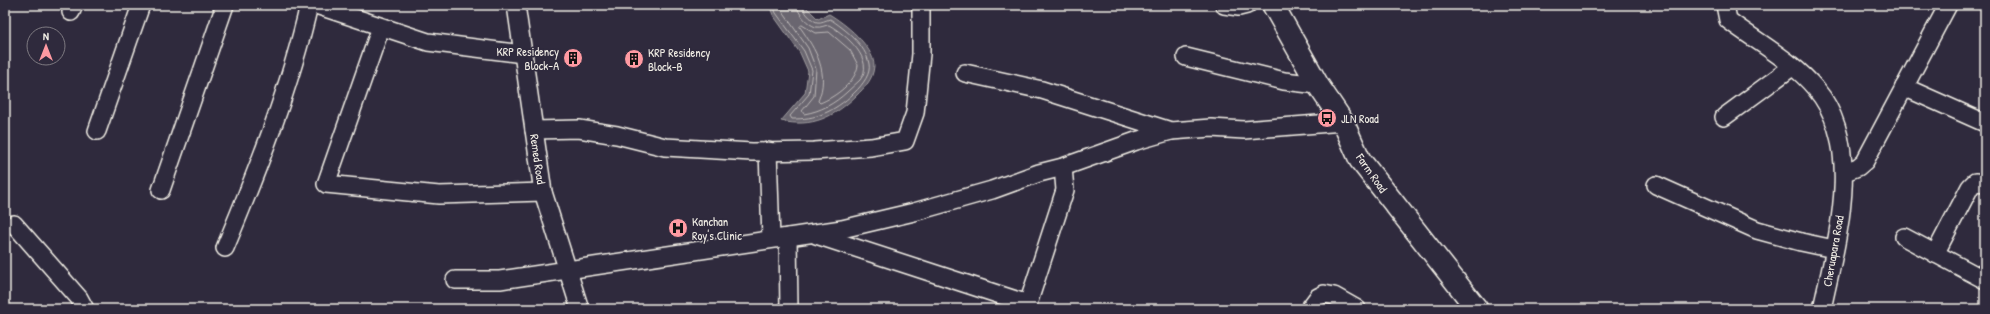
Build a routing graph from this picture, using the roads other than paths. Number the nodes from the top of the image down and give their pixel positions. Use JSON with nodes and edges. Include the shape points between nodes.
{"nodes":[{"id":1,"x":141,"y":5,"type":"edge"},
{"id":2,"x":225,"y":5,"type":"edge"},
{"id":3,"x":309,"y":5,"type":"edge"},
{"id":4,"x":316,"y":5,"type":"edge"},
{"id":5,"x":516,"y":5,"type":"edge"},
{"id":6,"x":921,"y":5,"type":"edge"},
{"id":7,"x":1224,"y":5,"type":"edge"},
{"id":8,"x":1247,"y":5,"type":"edge"},
{"id":9,"x":1273,"y":5,"type":"edge"},
{"id":10,"x":1725,"y":5,"type":"edge"},
{"id":11,"x":1948,"y":5,"type":"edge"},
{"id":12,"x":381,"y":28,"type":"junction"},
{"id":13,"x":523,"y":54,"type":"junction"},
{"id":14,"x":1186,"y":57,"type":"dead end"},
{"id":15,"x":1792,"y":67,"type":"junction"},
{"id":16,"x":965,"y":73,"type":"dead end"},
{"id":17,"x":1318,"y":85,"type":"junction"},
{"id":18,"x":1904,"y":87,"type":"junction"},
{"id":19,"x":1724,"y":117,"type":"dead end"},
{"id":20,"x":1343,"y":122,"type":"junction"},
{"id":21,"x":1985,"y":123,"type":"edge"},
{"id":22,"x":534,"y":130,"type":"junction"},
{"id":23,"x":97,"y":131,"type":"dead end"},
{"id":24,"x":1171,"y":131,"type":"junction"},
{"id":25,"x":768,"y":151,"type":"junction"},
{"id":26,"x":1063,"y":168,"type":"junction"},
{"id":27,"x":1845,"y":172,"type":"junction"},
{"id":28,"x":1985,"y":183,"type":"edge"},
{"id":29,"x":1656,"y":185,"type":"dead end"},
{"id":30,"x":161,"y":190,"type":"dead end"},
{"id":31,"x":543,"y":192,"type":"junction"},
{"id":32,"x":14,"y":224,"type":"dead end"},
{"id":33,"x":814,"y":234,"type":"junction"},
{"id":34,"x":788,"y":237,"type":"junction"},
{"id":35,"x":1904,"y":237,"type":"dead end"},
{"id":36,"x":770,"y":239,"type":"junction"},
{"id":37,"x":225,"y":248,"type":"dead end"},
{"id":38,"x":1834,"y":249,"type":"junction"},
{"id":39,"x":1935,"y":254,"type":"junction"},
{"id":40,"x":568,"y":271,"type":"junction"},
{"id":41,"x":455,"y":280,"type":"dead end"},
{"id":42,"x":1985,"y":280,"type":"edge"},
{"id":43,"x":1034,"y":307,"type":"edge"},
{"id":44,"x":85,"y":309,"type":"edge"},
{"id":45,"x":580,"y":309,"type":"edge"},
{"id":46,"x":789,"y":309,"type":"edge"},
{"id":47,"x":1309,"y":309,"type":"edge"},
{"id":48,"x":1357,"y":309,"type":"edge"},
{"id":49,"x":1478,"y":309,"type":"edge"},
{"id":50,"x":1822,"y":309,"type":"edge"}],
"edges":[{"from":1,"to":23,"type":"street"},
{"from":2,"to":30,"type":"street"},
{"from":3,"to":37,"type":"street","via":[[294,63]]},
{"from":4,"to":12,"type":"street"},
{"from":5,"to":13,"type":"street","name":"Remed Road"},
{"from":6,"to":25,"type":"street","via":[[921,54],[915,113],[905,141],[870,147]]},
{"from":7,"to":8,"type":"street"},
{"from":9,"to":17,"type":"main road","name":"Farm Road"},
{"from":10,"to":15,"type":"street","name":"Cheruapara Road","via":[[1728,20]]},
{"from":11,"to":18,"type":"street"},
{"from":12,"to":13,"type":"street","via":[[428,42]]},
{"from":12,"to":31,"type":"street","via":[[326,184],[439,195]]},
{"from":13,"to":22,"type":"street","name":"Remed Road"},
{"from":14,"to":17,"type":"street","via":[[1284,81]]},
{"from":15,"to":19,"type":"street"},
{"from":15,"to":27,"type":"street","name":"Cheruapara Road","via":[[1817,90],[1836,122],[1842,144]]},
{"from":16,"to":24,"type":"street","via":[[1042,90]]},
{"from":17,"to":20,"type":"main road","name":"Farm Road"},
{"from":18,"to":21,"type":"street"},
{"from":18,"to":27,"type":"street","via":[[1865,161]]},
{"from":20,"to":24,"type":"street","via":[[1244,130],[1211,128]]},
{"from":20,"to":49,"type":"main road","name":"Farm Road","via":[[1360,160]]},
{"from":22,"to":25,"type":"street","via":[[579,129],[665,147]]},
{"from":22,"to":31,"type":"street","name":"Remed Road"},
{"from":24,"to":26,"type":"street"},
{"from":25,"to":36,"type":"street"},
{"from":26,"to":33,"type":"street","via":[[914,212]]},
{"from":26,"to":43,"type":"street","via":[[1065,190]]},
{"from":27,"to":38,"type":"street","name":"Cheruapara Road"},
{"from":28,"to":39,"type":"street","via":[[1975,182],[1970,187]]},
{"from":29,"to":38,"type":"street","via":[[1757,230]]},
{"from":31,"to":40,"type":"street","name":"Remed Road"},
{"from":32,"to":44,"type":"street","via":[[79,298]]},
{"from":33,"to":34,"type":"street"},
{"from":33,"to":43,"type":"street"},
{"from":34,"to":36,"type":"street"},
{"from":34,"to":46,"type":"street"},
{"from":35,"to":39,"type":"street"},
{"from":36,"to":40,"type":"street"},
{"from":38,"to":50,"type":"street","name":"Cheruapara Road"},
{"from":39,"to":42,"type":"street"},
{"from":40,"to":41,"type":"street","via":[[500,280]]},
{"from":40,"to":45,"type":"street","name":"Remed Road"},
{"from":47,"to":48,"type":"street","via":[[1318,297],[1324,294]]}]}
